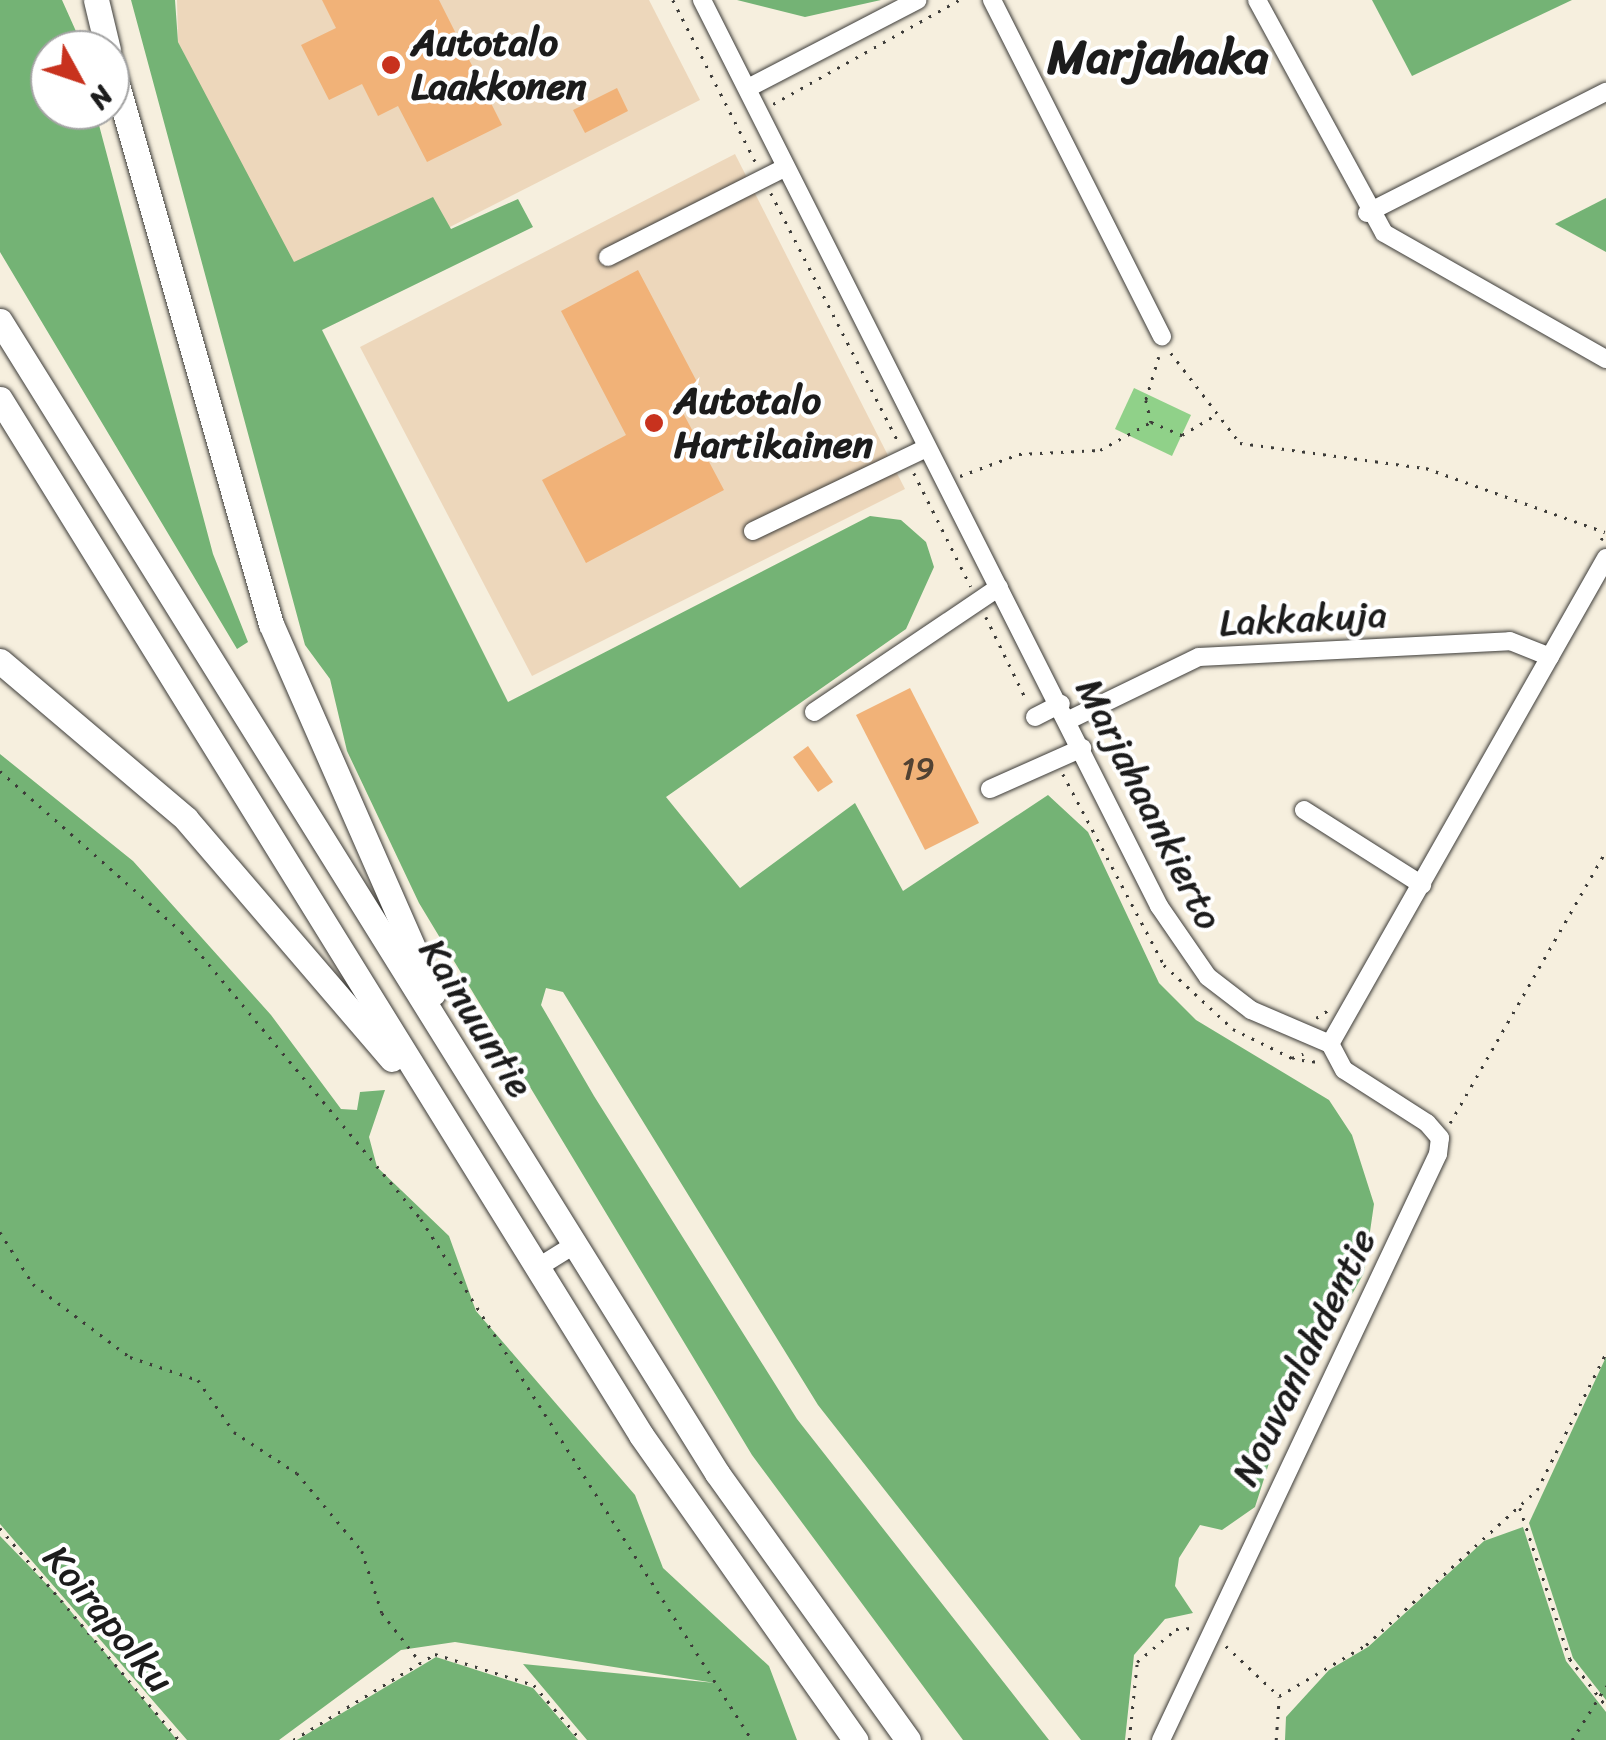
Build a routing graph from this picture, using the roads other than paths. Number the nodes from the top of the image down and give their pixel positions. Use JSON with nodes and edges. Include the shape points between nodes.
{"nodes":[{"id":1,"x":96,"y":0,"type":"edge"},
{"id":2,"x":702,"y":0,"type":"edge"},
{"id":3,"x":918,"y":0,"type":"edge"},
{"id":4,"x":992,"y":0,"type":"edge"},
{"id":5,"x":1258,"y":0,"type":"edge"},
{"id":6,"x":103,"y":30,"type":"edge"},
{"id":7,"x":748,"y":88,"type":"junction"},
{"id":8,"x":1606,"y":92,"type":"edge"},
{"id":9,"x":130,"y":130,"type":"edge"},
{"id":10,"x":786,"y":167,"type":"junction"},
{"id":11,"x":1367,"y":213,"type":"junction"},
{"id":12,"x":608,"y":257,"type":"dead end"},
{"id":13,"x":0,"y":321,"type":"edge"},
{"id":14,"x":1162,"y":338,"type":"road end"},
{"id":15,"x":1606,"y":359,"type":"edge"},
{"id":16,"x":0,"y":400,"type":"edge"},
{"id":17,"x":926,"y":448,"type":"junction"},
{"id":18,"x":753,"y":531,"type":"dead end"},
{"id":19,"x":1601,"y":554,"type":"edge"},
{"id":20,"x":999,"y":586,"type":"junction"},
{"id":21,"x":1550,"y":658,"type":"junction"},
{"id":22,"x":0,"y":662,"type":"edge"},
{"id":23,"x":814,"y":712,"type":"dead end"},
{"id":24,"x":1065,"y":712,"type":"junction"},
{"id":25,"x":1034,"y":717,"type":"road end"},
{"id":26,"x":1082,"y":748,"type":"junction"},
{"id":27,"x":990,"y":790,"type":"dead end"},
{"id":28,"x":1304,"y":810,"type":"dead end"},
{"id":29,"x":1422,"y":885,"type":"junction"},
{"id":30,"x":1332,"y":1052,"type":"junction"},
{"id":31,"x":492,"y":1115,"type":"junction"},
{"id":32,"x":448,"y":1126,"type":"junction"},
{"id":33,"x":574,"y":1246,"type":"junction"},
{"id":34,"x":537,"y":1268,"type":"junction"},
{"id":35,"x":855,"y":1740,"type":"edge"},
{"id":36,"x":908,"y":1740,"type":"edge"},
{"id":37,"x":1161,"y":1740,"type":"edge"}],
"edges":[{"from":1,"to":6,"type":"highway"},
{"from":2,"to":7,"type":"street","name":"Marjahaankierto"},
{"from":3,"to":7,"type":"street"},
{"from":4,"to":14,"type":"street"},
{"from":5,"to":11,"type":"street"},
{"from":7,"to":10,"type":"street","name":"Marjahaankierto"},
{"from":8,"to":11,"type":"street"},
{"from":9,"to":31,"type":"highway","via":[[271,624],[340,799]]},
{"from":10,"to":12,"type":"street"},
{"from":10,"to":17,"type":"street","name":"Marjahaankierto"},
{"from":11,"to":15,"type":"street","via":[[1384,233]]},
{"from":13,"to":31,"type":"highway","name":"Kainuuntie"},
{"from":16,"to":32,"type":"highway"},
{"from":17,"to":18,"type":"street"},
{"from":17,"to":20,"type":"street","name":"Marjahaankierto"},
{"from":19,"to":21,"type":"street"},
{"from":20,"to":23,"type":"street"},
{"from":20,"to":24,"type":"street","name":"Marjahaankierto"},
{"from":21,"to":24,"type":"street","name":"Lakkakuja","via":[[1510,640],[1200,657]]},
{"from":21,"to":29,"type":"street"},
{"from":22,"to":32,"type":"highway","via":[[186,819]]},
{"from":24,"to":25,"type":"street","name":"Lakkakuja"},
{"from":24,"to":26,"type":"street","name":"Marjahaankierto"},
{"from":26,"to":27,"type":"street"},
{"from":26,"to":30,"type":"street","name":"Marjahaankierto","via":[[1193,959],[1251,1010]]},
{"from":28,"to":29,"type":"street"},
{"from":29,"to":30,"type":"street"},
{"from":30,"to":37,"type":"street","name":"Nouvanlahdentie","via":[[1440,1138]]},
{"from":31,"to":33,"type":"highway","name":"Kainuuntie"},
{"from":32,"to":34,"type":"highway"},
{"from":33,"to":34,"type":"street"},
{"from":33,"to":36,"type":"highway","name":"Kainuuntie","via":[[717,1473]]},
{"from":34,"to":35,"type":"highway"}]}
